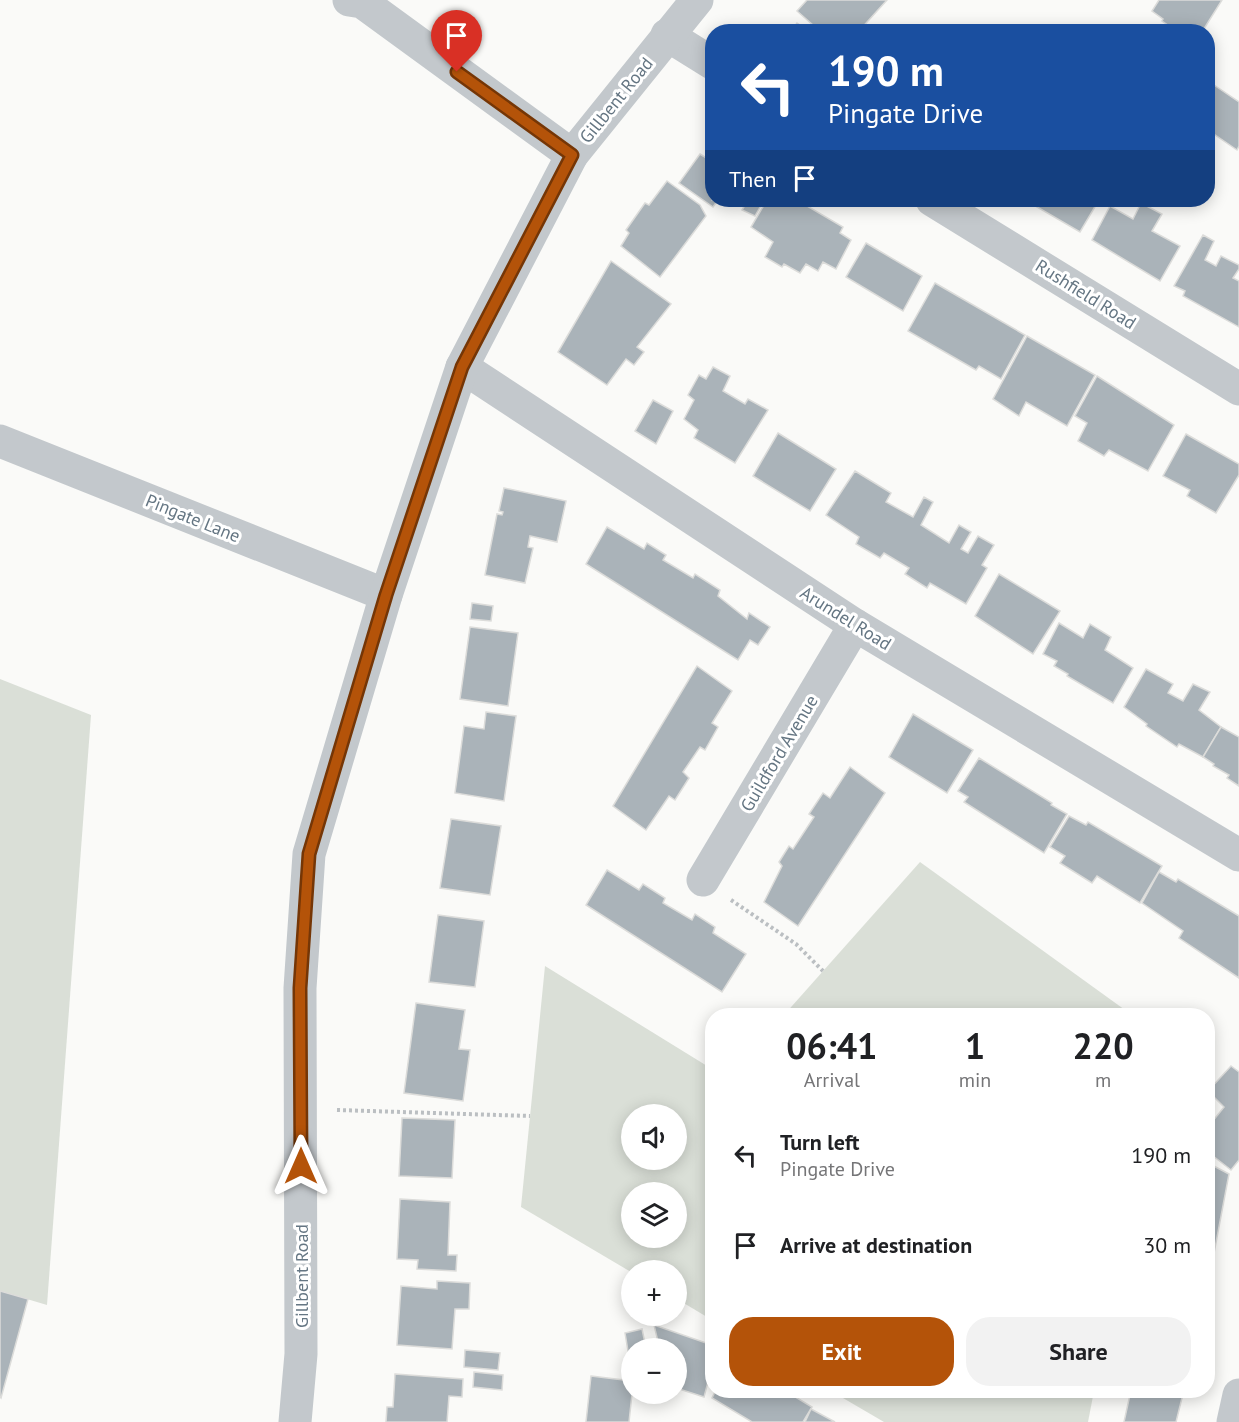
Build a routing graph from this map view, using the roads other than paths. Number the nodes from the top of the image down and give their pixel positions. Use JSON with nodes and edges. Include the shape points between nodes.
{"nodes":[{"id":1,"x":349,"y":0,"type":"edge"},
{"id":2,"x":697,"y":0,"type":"edge"},
{"id":3,"x":667,"y":35,"type":"junction"},
{"id":4,"x":705,"y":59,"type":"edge"},
{"id":5,"x":572,"y":155,"type":"junction"},
{"id":6,"x":943,"y":207,"type":"edge"},
{"id":7,"x":462,"y":367,"type":"junction"},
{"id":8,"x":1239,"y":390,"type":"edge"},
{"id":9,"x":0,"y":441,"type":"edge"},
{"id":10,"x":386,"y":595,"type":"junction"},
{"id":11,"x":855,"y":625,"type":"junction"},
{"id":12,"x":1239,"y":855,"type":"edge"},
{"id":13,"x":703,"y":880,"type":"road end"},
{"id":14,"x":1239,"y":1395,"type":"edge"},
{"id":15,"x":295,"y":1422,"type":"edge"},
{"id":16,"x":1233,"y":1422,"type":"edge"}],
"edges":[{"from":1,"to":5,"type":"street","via":[[362,2]]},
{"from":2,"to":3,"type":"street","name":"Gillbent Road"},
{"from":3,"to":4,"type":"street"},
{"from":3,"to":5,"type":"street","name":"Gillbent Road"},
{"from":5,"to":7,"type":"street","name":"Gillbent Road"},
{"from":6,"to":8,"type":"street","name":"Rushfield Road"},
{"from":7,"to":10,"type":"street","name":"Gillbent Road"},
{"from":7,"to":11,"type":"street","name":"Arundel Road"},
{"from":9,"to":10,"type":"street","name":"Pingate Lane"},
{"from":10,"to":15,"type":"street","name":"Gillbent Road","via":[[309,854],[300,988],[301,1354]]},
{"from":11,"to":12,"type":"street","name":"Arundel Road"},
{"from":11,"to":13,"type":"street","name":"Guildford Avenue"},
{"from":14,"to":16,"type":"street"}]}
